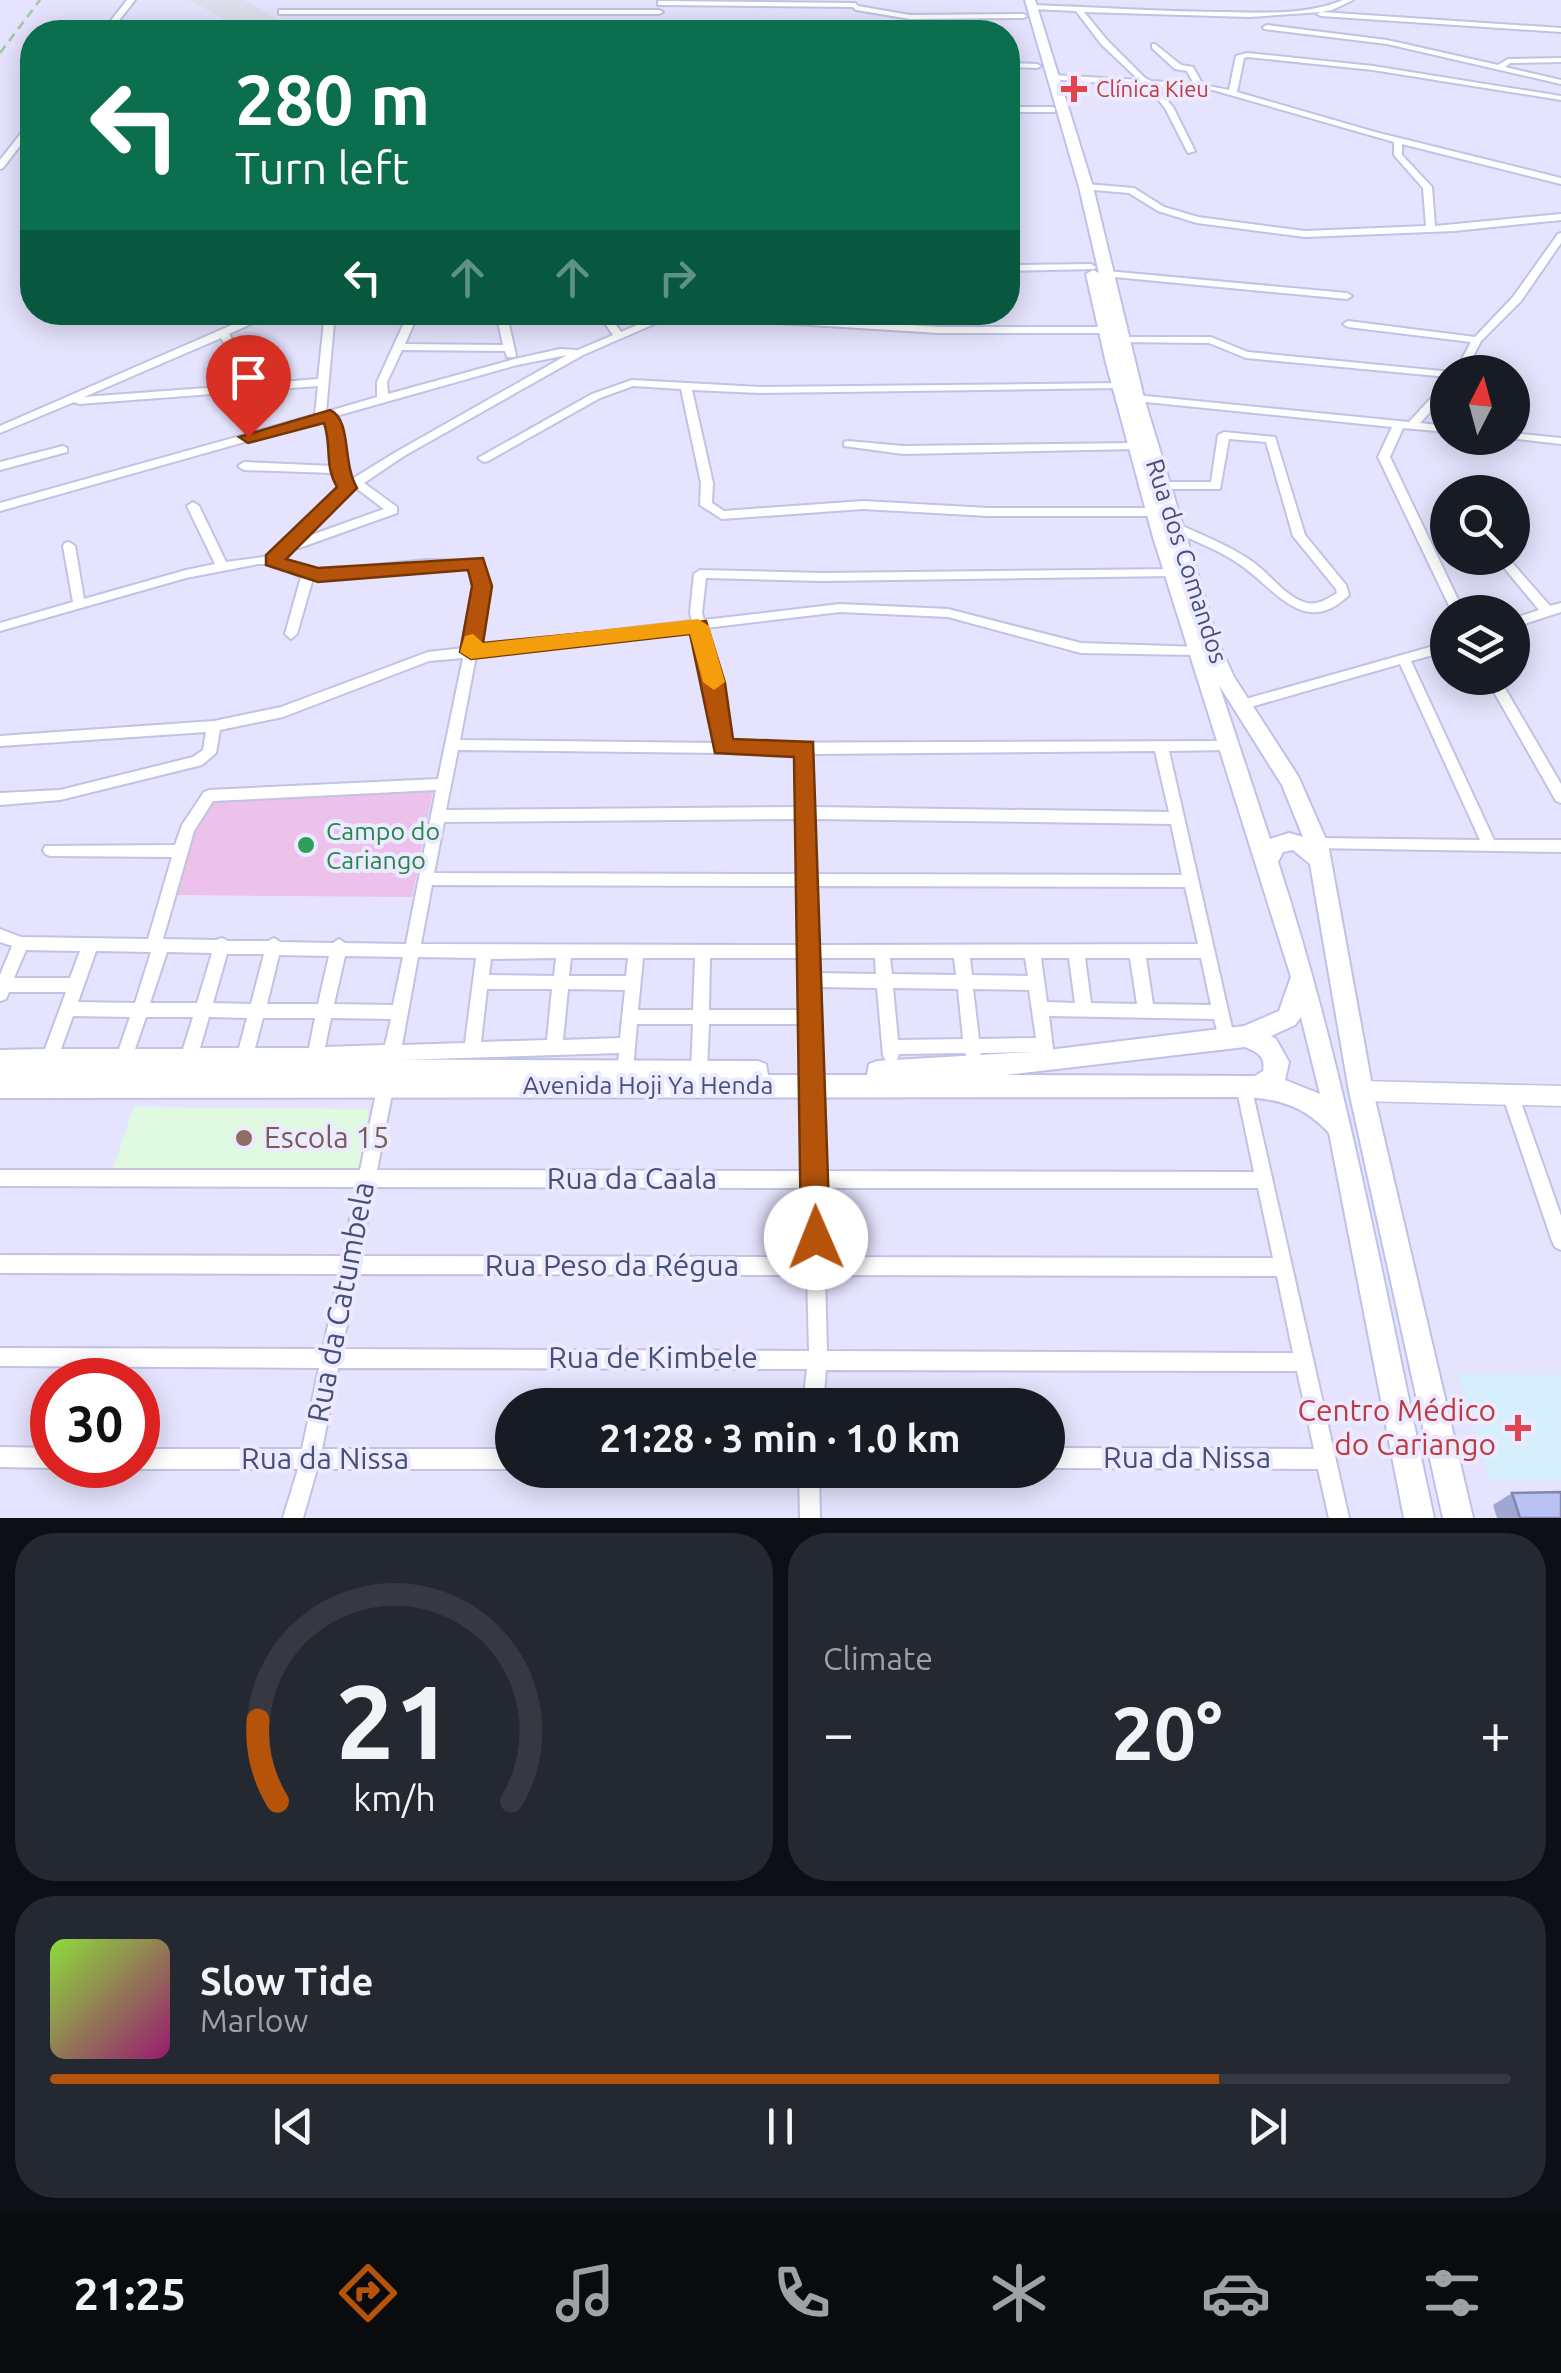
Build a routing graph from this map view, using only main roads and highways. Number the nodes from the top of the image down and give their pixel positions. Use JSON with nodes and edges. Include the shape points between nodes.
{"nodes":[{"id":1,"x":1025,"y":6,"type":"edge"},
{"id":2,"x":1099,"y":271,"type":"junction"},
{"id":3,"x":1319,"y":853,"type":"junction"},
{"id":4,"x":1268,"y":862,"type":"junction"},
{"id":5,"x":1301,"y":974,"type":"junction"},
{"id":6,"x":1236,"y":1036,"type":"junction"},
{"id":7,"x":389,"y":1068,"type":"junction"},
{"id":8,"x":0,"y":1069,"type":"edge"},
{"id":9,"x":812,"y":1079,"type":"junction"},
{"id":10,"x":1250,"y":1086,"type":"junction"},
{"id":11,"x":0,"y":1087,"type":"edge"},
{"id":12,"x":1341,"y":1131,"type":"junction"},
{"id":13,"x":1419,"y":1518,"type":"edge"},
{"id":14,"x":1458,"y":1518,"type":"edge"}],
"edges":[{"from":1,"to":2,"type":"main road","name":"Rua dos Comandos"},
{"from":1,"to":2,"type":"main road","name":"Rua dos Comandos","via":[[1086,187]]},
{"from":2,"to":3,"type":"main road","name":"Rua dos Comandos","via":[[1210,644],[1240,705],[1292,782]]},
{"from":2,"to":4,"type":"main road","name":"Rua dos Comandos","via":[[1104,330],[1134,446],[1194,650]]},
{"from":3,"to":4,"type":"main road","via":[[1290,841],[1276,846]]},
{"from":3,"to":14,"type":"main road","name":"Rua dos Comandos","via":[[1361,1091]]},
{"from":4,"to":5,"type":"main road","name":"Rua dos Comandos"},
{"from":5,"to":6,"type":"main road","name":"Avenida Hoji Ya Henda","via":[[1286,1018]]},
{"from":5,"to":12,"type":"main road","name":"Rua dos Comandos"},
{"from":6,"to":9,"type":"main road","name":"Avenida Hoji Ya Henda","via":[[891,1059]]},
{"from":6,"to":10,"type":"main road","via":[[1268,1046],[1278,1062],[1274,1078]]},
{"from":7,"to":8,"type":"main road","name":"Avenida Hoji Ya Henda"},
{"from":7,"to":9,"type":"main road","name":"Avenida Hoji Ya Henda"},
{"from":7,"to":9,"type":"main road","name":"Avenida Hoji Ya Henda","via":[[627,1058]]},
{"from":7,"to":11,"type":"main road","name":"Avenida Hoji Ya Henda"},
{"from":9,"to":10,"type":"main road","name":"Avenida Hoji Ya Henda"},
{"from":10,"to":12,"type":"main road","name":"Avenida Hoji Ya Henda","via":[[1304,1096]]},
{"from":12,"to":13,"type":"main road","name":"Rua dos Comandos"}]}
